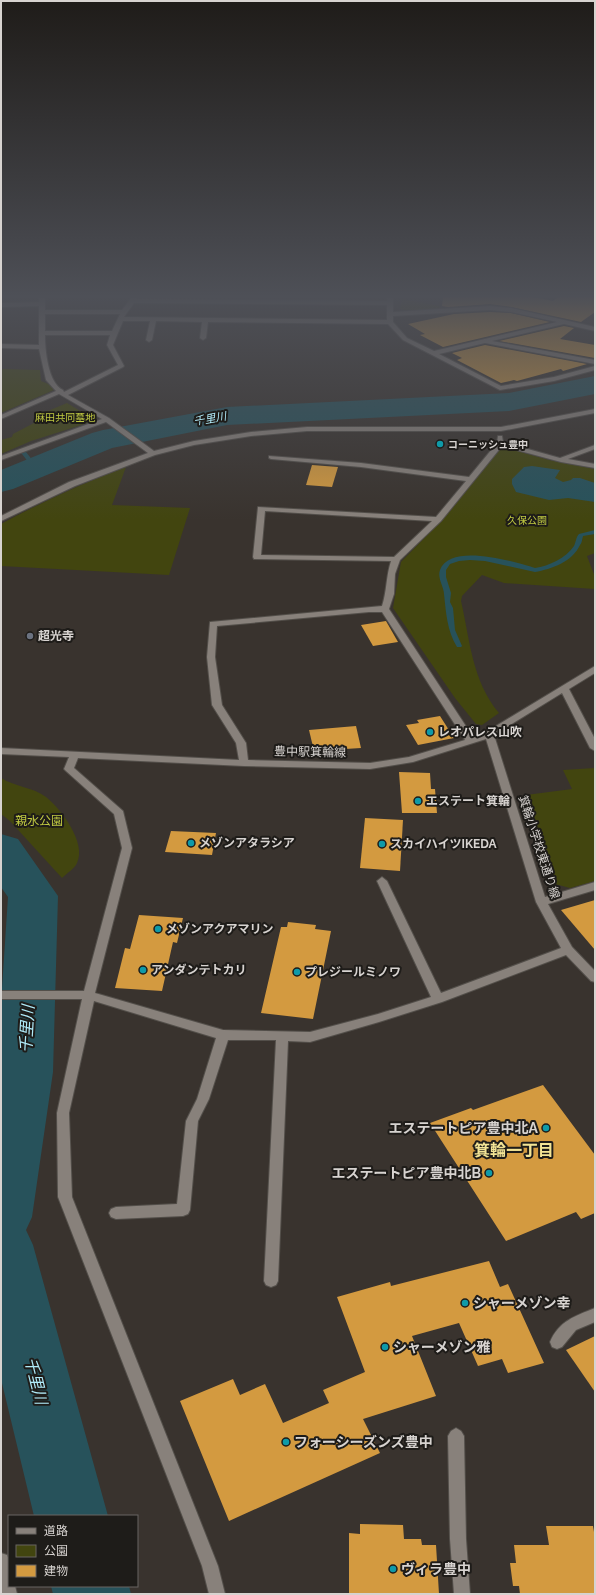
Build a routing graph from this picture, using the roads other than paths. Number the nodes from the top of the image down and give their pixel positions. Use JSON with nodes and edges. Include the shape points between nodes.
{"nodes":[{"id":1,"x":47,"y":371,"type":"edge"},
{"id":2,"x":109,"y":371,"type":"edge"},
{"id":3,"x":469,"y":371,"type":"edge"},
{"id":4,"x":582,"y":371,"type":"edge"},
{"id":5,"x":62,"y":393,"type":"junction"},
{"id":6,"x":595,"y":411,"type":"edge"},
{"id":7,"x":1,"y":417,"type":"edge"},
{"id":8,"x":107,"y":419,"type":"junction"},
{"id":9,"x":501,"y":428,"type":"junction"},
{"id":10,"x":500,"y":443,"type":"junction"},
{"id":11,"x":595,"y":447,"type":"edge"},
{"id":12,"x":153,"y":453,"type":"junction"},
{"id":13,"x":271,"y":457,"type":"dead end"},
{"id":14,"x":1,"y":458,"type":"edge"},
{"id":15,"x":561,"y":460,"type":"junction"},
{"id":16,"x":595,"y":466,"type":"edge"},
{"id":17,"x":470,"y":479,"type":"junction"},
{"id":18,"x":438,"y":518,"type":"junction"},
{"id":19,"x":1,"y":519,"type":"edge"},
{"id":20,"x":396,"y":559,"type":"junction"},
{"id":21,"x":385,"y":609,"type":"junction"},
{"id":22,"x":595,"y":669,"type":"edge"},
{"id":23,"x":564,"y":688,"type":"junction"},
{"id":24,"x":489,"y":734,"type":"junction"},
{"id":25,"x":471,"y":741,"type":"junction"},
{"id":26,"x":595,"y":748,"type":"edge"},
{"id":27,"x":1,"y":751,"type":"edge"},
{"id":28,"x":74,"y":756,"type":"junction"},
{"id":29,"x":244,"y":764,"type":"junction"},
{"id":30,"x":382,"y":881,"type":"dead end"},
{"id":31,"x":595,"y":886,"type":"edge"},
{"id":32,"x":541,"y":902,"type":"junction"},
{"id":33,"x":568,"y":950,"type":"junction"},
{"id":34,"x":595,"y":978,"type":"edge"},
{"id":35,"x":1,"y":994,"type":"edge"},
{"id":36,"x":85,"y":995,"type":"junction"},
{"id":37,"x":438,"y":999,"type":"junction"},
{"id":38,"x":223,"y":1035,"type":"junction"},
{"id":39,"x":282,"y":1036,"type":"junction"},
{"id":40,"x":116,"y":1213,"type":"dead end"},
{"id":41,"x":272,"y":1281,"type":"dead end"},
{"id":42,"x":595,"y":1315,"type":"edge"},
{"id":43,"x":557,"y":1342,"type":"dead end"},
{"id":44,"x":456,"y":1436,"type":"dead end"},
{"id":45,"x":1,"y":1561,"type":"edge"},
{"id":46,"x":9,"y":1594,"type":"edge"},
{"id":47,"x":217,"y":1594,"type":"edge"},
{"id":48,"x":462,"y":1594,"type":"edge"}],
"edges":[{"from":1,"to":5,"type":"street","via":[[49,380]]},
{"from":2,"to":5,"type":"street"},
{"from":3,"to":4,"type":"street","via":[[500,388]]},
{"from":5,"to":7,"type":"street"},
{"from":5,"to":8,"type":"street"},
{"from":6,"to":9,"type":"street"},
{"from":8,"to":12,"type":"street"},
{"from":8,"to":14,"type":"street"},
{"from":9,"to":10,"type":"street"},
{"from":9,"to":12,"type":"street","via":[[307,429],[251,434],[194,443]]},
{"from":10,"to":15,"type":"street"},
{"from":10,"to":17,"type":"street"},
{"from":11,"to":15,"type":"street"},
{"from":12,"to":19,"type":"street","via":[[72,484]]},
{"from":13,"to":17,"type":"street"},
{"from":15,"to":16,"type":"street"},
{"from":17,"to":18,"type":"street"},
{"from":18,"to":20,"type":"street"},
{"from":18,"to":20,"type":"street","via":[[261,509],[257,556]]},
{"from":20,"to":21,"type":"street"},
{"from":21,"to":25,"type":"street"},
{"from":21,"to":29,"type":"street","via":[[213,624],[210,657],[217,705],[241,743]]},
{"from":22,"to":23,"type":"street","name":"豊中駅箕輪線"},
{"from":23,"to":24,"type":"street","name":"豊中駅箕輪線"},
{"from":23,"to":26,"type":"street"},
{"from":24,"to":25,"type":"street","name":"豊中駅箕輪線"},
{"from":24,"to":32,"type":"street","name":"箕輪小学校東通り線"},
{"from":25,"to":29,"type":"street","name":"豊中駅箕輪線","via":[[410,760],[370,766]]},
{"from":27,"to":28,"type":"street","name":"豊中駅箕輪線"},
{"from":28,"to":29,"type":"street","name":"豊中駅箕輪線"},
{"from":28,"to":36,"type":"street","via":[[69,769],[118,813],[127,848]]},
{"from":30,"to":37,"type":"street"},
{"from":31,"to":32,"type":"street"},
{"from":32,"to":33,"type":"street","name":"箕輪小学校東通り線"},
{"from":33,"to":34,"type":"street","name":"箕輪小学校東通り線"},
{"from":33,"to":37,"type":"street"},
{"from":35,"to":36,"type":"street"},
{"from":36,"to":38,"type":"street"},
{"from":36,"to":47,"type":"street","via":[[62,1113],[65,1197],[210,1566]]},
{"from":37,"to":39,"type":"street","via":[[310,1037]]},
{"from":38,"to":39,"type":"street"},
{"from":38,"to":40,"type":"street","via":[[203,1100],[192,1121],[183,1210]]},
{"from":39,"to":41,"type":"street"},
{"from":42,"to":43,"type":"street","via":[[571,1325]]},
{"from":44,"to":48,"type":"street"},
{"from":45,"to":46,"type":"street"}]}
